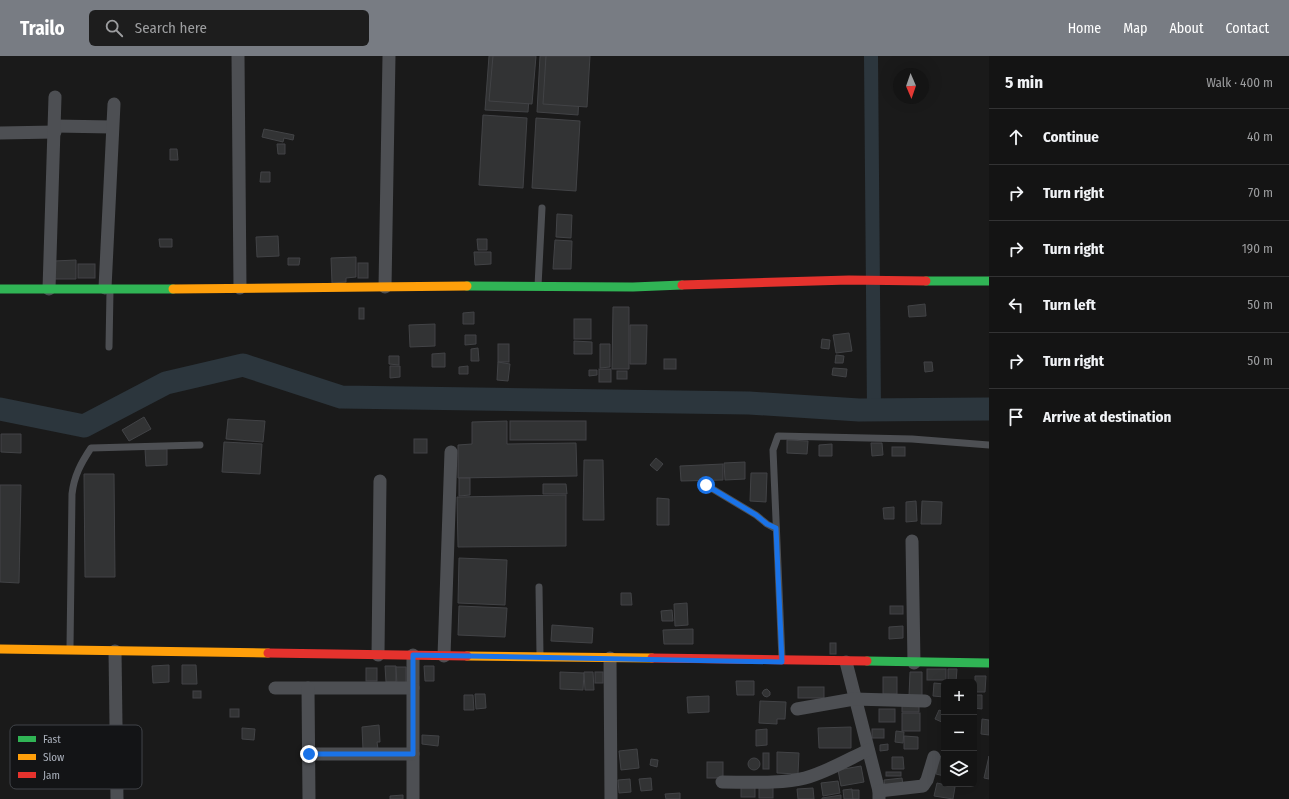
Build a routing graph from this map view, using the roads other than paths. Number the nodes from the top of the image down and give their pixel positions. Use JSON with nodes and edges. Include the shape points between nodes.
{"nodes":[{"id":1,"x":238,"y":56,"type":"edge"},
{"id":2,"x":389,"y":56,"type":"edge"},
{"id":3,"x":55,"y":97,"type":"dead end"},
{"id":4,"x":114,"y":104,"type":"dead end"},
{"id":5,"x":112,"y":127,"type":"junction"},
{"id":6,"x":55,"y":129,"type":"junction"},
{"id":7,"x":0,"y":133,"type":"edge"},
{"id":8,"x":542,"y":208,"type":"dead end"},
{"id":9,"x":989,"y":281,"type":"edge"},
{"id":10,"x":538,"y":286,"type":"junction"},
{"id":11,"x":385,"y":287,"type":"junction"},
{"id":12,"x":107,"y":288,"type":"junction"},
{"id":13,"x":240,"y":288,"type":"junction"},
{"id":14,"x":0,"y":289,"type":"edge"},
{"id":15,"x":49,"y":289,"type":"junction"},
{"id":16,"x":109,"y":347,"type":"dead end"},
{"id":17,"x":989,"y":444,"type":"edge"},
{"id":18,"x":200,"y":445,"type":"dead end"},
{"id":19,"x":451,"y":452,"type":"dead end"},
{"id":20,"x":380,"y":480,"type":"dead end"},
{"id":21,"x":706,"y":485,"type":"dead end"},
{"id":22,"x":776,"y":528,"type":"junction"},
{"id":23,"x":912,"y":541,"type":"dead end"},
{"id":24,"x":539,"y":587,"type":"dead end"},
{"id":25,"x":0,"y":649,"type":"edge"},
{"id":26,"x":70,"y":651,"type":"junction"},
{"id":27,"x":115,"y":651,"type":"junction"},
{"id":28,"x":378,"y":655,"type":"junction"},
{"id":29,"x":413,"y":655,"type":"junction"},
{"id":30,"x":444,"y":656,"type":"junction"},
{"id":31,"x":540,"y":657,"type":"junction"},
{"id":32,"x":610,"y":658,"type":"junction"},
{"id":33,"x":782,"y":662,"type":"junction"},
{"id":34,"x":846,"y":662,"type":"junction"},
{"id":35,"x":914,"y":663,"type":"junction"},
{"id":36,"x":989,"y":663,"type":"edge"},
{"id":37,"x":275,"y":688,"type":"dead end"},
{"id":38,"x":308,"y":688,"type":"junction"},
{"id":39,"x":413,"y":688,"type":"junction"},
{"id":40,"x":854,"y":699,"type":"junction"},
{"id":41,"x":925,"y":701,"type":"dead end"},
{"id":42,"x":797,"y":708,"type":"dead end"},
{"id":43,"x":116,"y":725,"type":"edge"},
{"id":44,"x":868,"y":750,"type":"junction"},
{"id":45,"x":309,"y":754,"type":"junction"},
{"id":46,"x":413,"y":754,"type":"junction"},
{"id":47,"x":934,"y":757,"type":"dead end"},
{"id":48,"x":722,"y":782,"type":"dead end"},
{"id":49,"x":117,"y":789,"type":"edge"},
{"id":50,"x":879,"y":795,"type":"edge"},
{"id":51,"x":117,"y":799,"type":"edge"},
{"id":52,"x":309,"y":799,"type":"edge"},
{"id":53,"x":414,"y":799,"type":"edge"},
{"id":54,"x":611,"y":799,"type":"edge"}],
"edges":[{"from":1,"to":13,"type":"street"},
{"from":2,"to":11,"type":"street"},
{"from":3,"to":6,"type":"street"},
{"from":4,"to":5,"type":"street"},
{"from":5,"to":6,"type":"street"},
{"from":5,"to":12,"type":"street"},
{"from":6,"to":7,"type":"street"},
{"from":6,"to":15,"type":"street"},
{"from":8,"to":10,"type":"lane"},
{"from":9,"to":10,"type":"street","via":[[849,280],[633,287]]},
{"from":10,"to":11,"type":"street"},
{"from":11,"to":13,"type":"street"},
{"from":12,"to":13,"type":"street"},
{"from":12,"to":15,"type":"street"},
{"from":12,"to":16,"type":"lane"},
{"from":14,"to":15,"type":"street"},
{"from":17,"to":22,"type":"lane","via":[[912,439],[778,436],[773,450]]},
{"from":18,"to":26,"type":"lane","via":[[91,448],[81,463],[74,478],[72,494]]},
{"from":19,"to":30,"type":"street"},
{"from":20,"to":28,"type":"street"},
{"from":21,"to":22,"type":"lane"},
{"from":22,"to":33,"type":"lane"},
{"from":23,"to":35,"type":"street"},
{"from":24,"to":31,"type":"lane"},
{"from":25,"to":26,"type":"street"},
{"from":26,"to":27,"type":"street"},
{"from":27,"to":28,"type":"street"},
{"from":27,"to":43,"type":"street"},
{"from":28,"to":29,"type":"street"},
{"from":29,"to":30,"type":"street"},
{"from":29,"to":39,"type":"street"},
{"from":30,"to":31,"type":"street"},
{"from":31,"to":32,"type":"street"},
{"from":32,"to":33,"type":"street"},
{"from":32,"to":54,"type":"street"},
{"from":33,"to":34,"type":"street"},
{"from":34,"to":35,"type":"street"},
{"from":34,"to":40,"type":"street"},
{"from":35,"to":36,"type":"street"},
{"from":37,"to":38,"type":"street"},
{"from":38,"to":39,"type":"street"},
{"from":38,"to":45,"type":"street"},
{"from":39,"to":46,"type":"street"},
{"from":40,"to":41,"type":"street"},
{"from":40,"to":42,"type":"street"},
{"from":40,"to":44,"type":"street"},
{"from":44,"to":48,"type":"street","via":[[830,770],[805,778],[788,781]]},
{"from":44,"to":50,"type":"street"},
{"from":45,"to":46,"type":"street"},
{"from":45,"to":52,"type":"street"},
{"from":46,"to":53,"type":"street"},
{"from":47,"to":50,"type":"street","via":[[923,786]]},
{"from":49,"to":51,"type":"street"}]}
